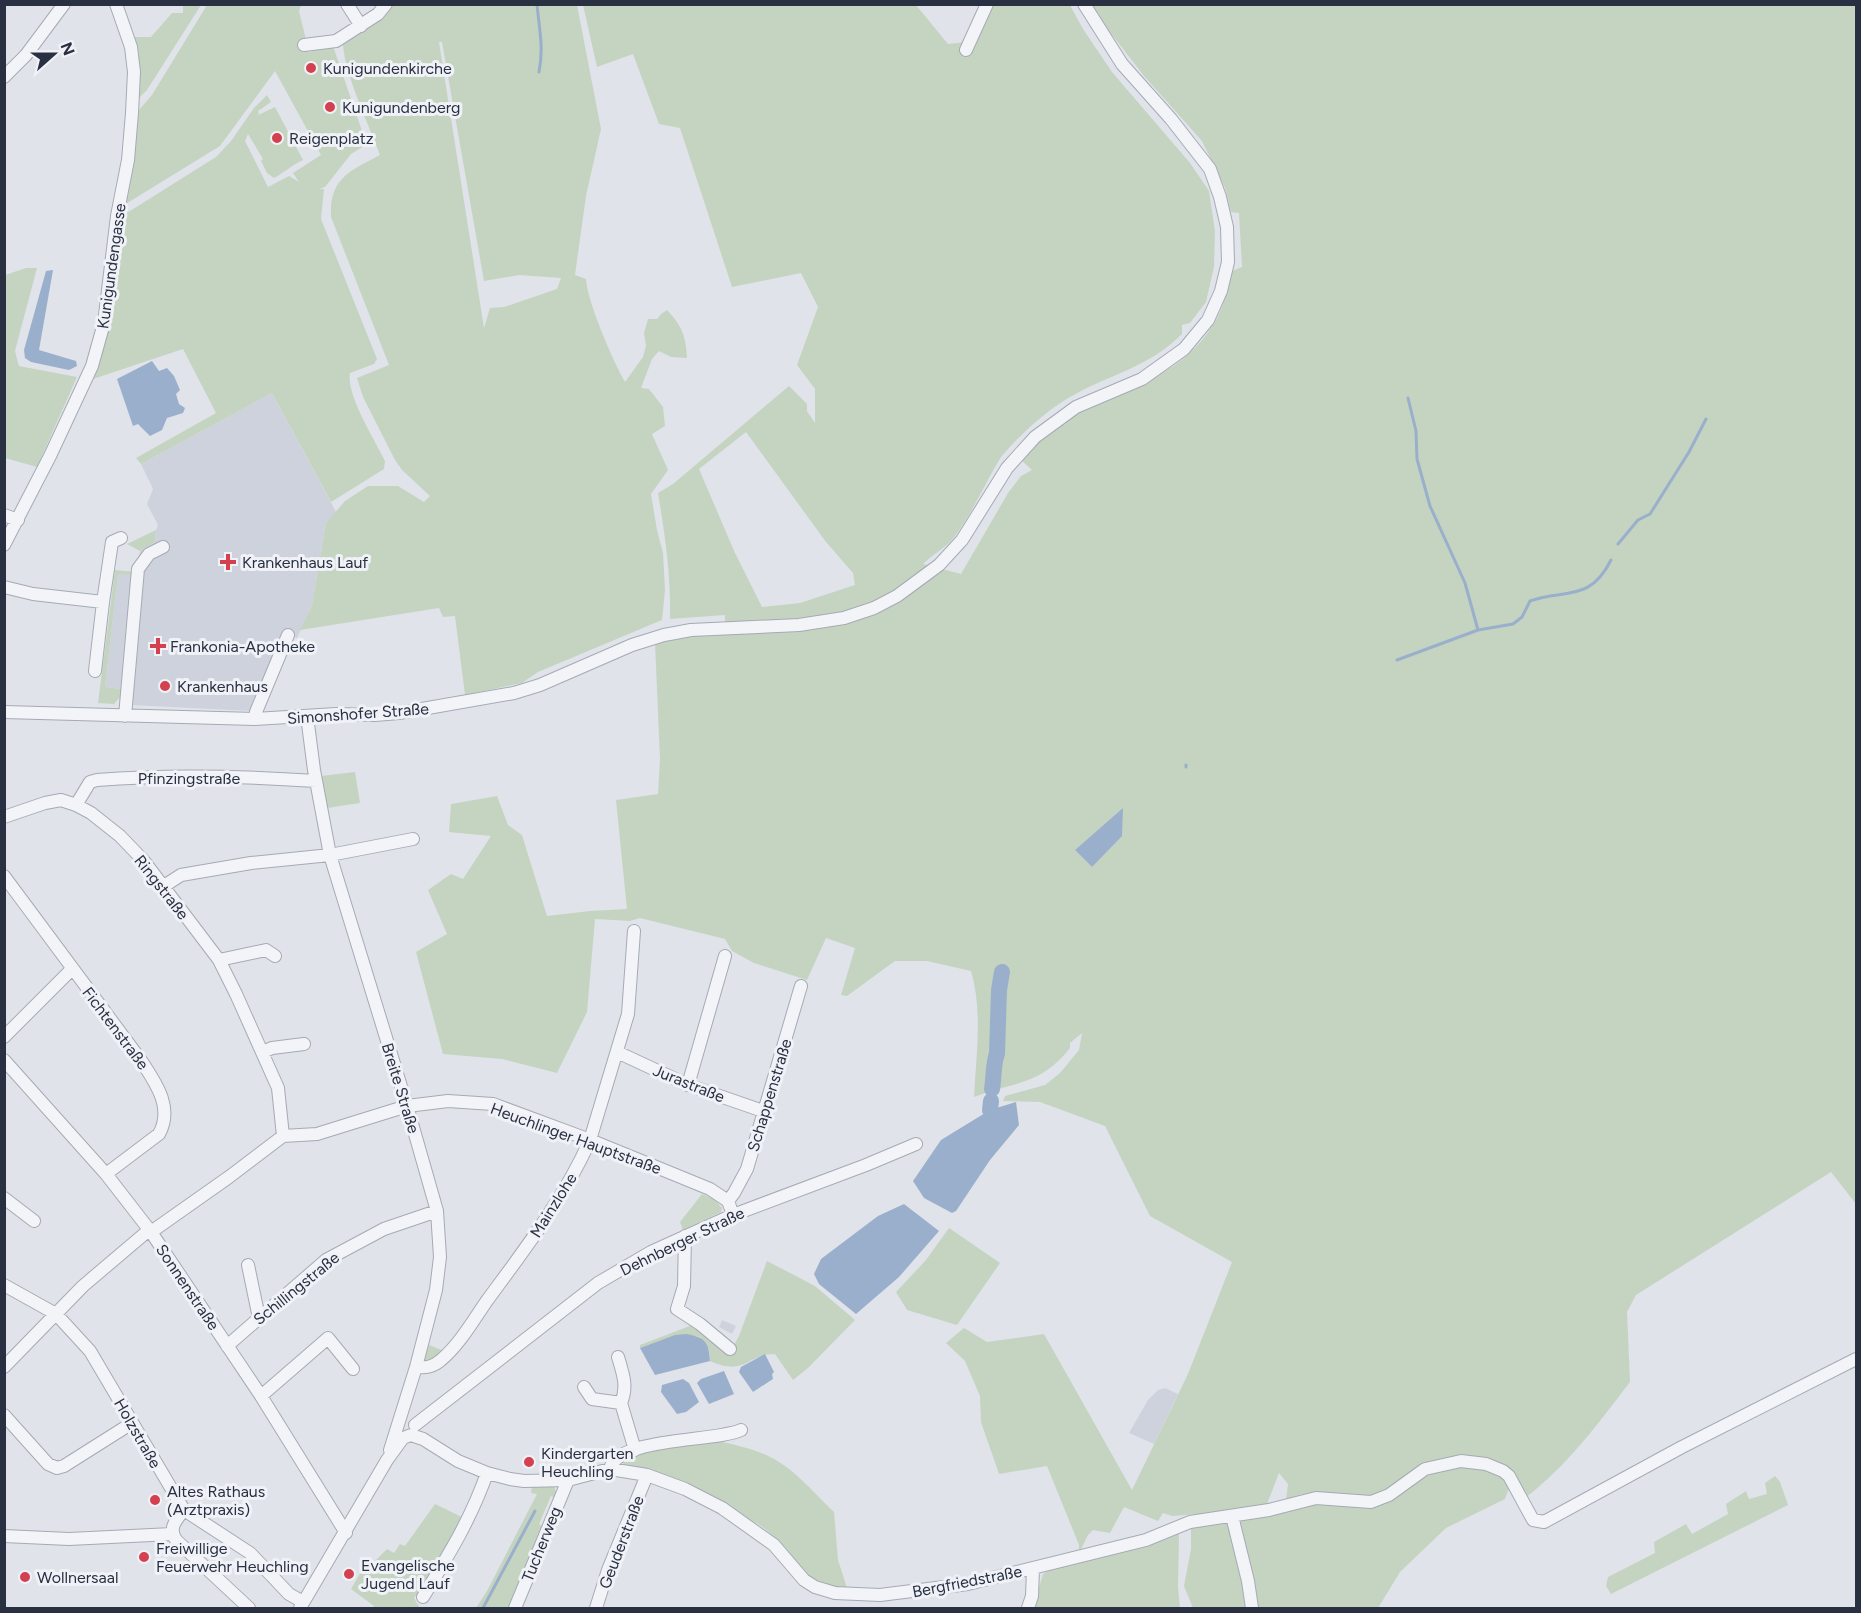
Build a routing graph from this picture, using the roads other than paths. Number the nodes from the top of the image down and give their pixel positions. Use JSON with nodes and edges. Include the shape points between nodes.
{"nodes":[{"id":1,"x":116,"y":4,"type":"edge"},
{"id":2,"x":347,"y":4,"type":"edge"},
{"id":3,"x":386,"y":4,"type":"edge"},
{"id":4,"x":987,"y":4,"type":"edge"},
{"id":5,"x":1084,"y":4,"type":"edge"},
{"id":6,"x":59,"y":7,"type":"edge"},
{"id":7,"x":361,"y":26,"type":"junction"},
{"id":8,"x":304,"y":45,"type":"dead end"},
{"id":9,"x":966,"y":50,"type":"dead end"},
{"id":10,"x":4,"y":77,"type":"edge"},
{"id":11,"x":4,"y":515,"type":"edge"},
{"id":12,"x":18,"y":520,"type":"junction"},
{"id":13,"x":120,"y":538,"type":"dead end"},
{"id":14,"x":4,"y":544,"type":"edge"},
{"id":15,"x":163,"y":547,"type":"dead end"},
{"id":16,"x":4,"y":587,"type":"edge"},
{"id":17,"x":103,"y":602,"type":"junction"},
{"id":18,"x":288,"y":634,"type":"dead end"},
{"id":19,"x":94,"y":672,"type":"dead end"},
{"id":20,"x":4,"y":712,"type":"edge"},
{"id":21,"x":125,"y":716,"type":"junction"},
{"id":22,"x":307,"y":716,"type":"junction"},
{"id":23,"x":255,"y":719,"type":"junction"},
{"id":24,"x":316,"y":781,"type":"junction"},
{"id":25,"x":76,"y":805,"type":"junction"},
{"id":26,"x":4,"y":817,"type":"edge"},
{"id":27,"x":413,"y":839,"type":"dead end"},
{"id":28,"x":330,"y":855,"type":"junction"},
{"id":29,"x":4,"y":876,"type":"edge"},
{"id":30,"x":164,"y":886,"type":"junction"},
{"id":31,"x":634,"y":931,"type":"dead end"},
{"id":32,"x":275,"y":956,"type":"dead end"},
{"id":33,"x":725,"y":956,"type":"dead end"},
{"id":34,"x":219,"y":960,"type":"junction"},
{"id":35,"x":72,"y":969,"type":"junction"},
{"id":36,"x":801,"y":986,"type":"dead end"},
{"id":37,"x":4,"y":1037,"type":"edge"},
{"id":38,"x":304,"y":1044,"type":"dead end"},
{"id":39,"x":263,"y":1052,"type":"junction"},
{"id":40,"x":616,"y":1052,"type":"junction"},
{"id":41,"x":7,"y":1068,"type":"edge"},
{"id":42,"x":688,"y":1085,"type":"junction"},
{"id":43,"x":407,"y":1106,"type":"junction"},
{"id":44,"x":763,"y":1111,"type":"junction"},
{"id":45,"x":283,"y":1136,"type":"junction"},
{"id":46,"x":590,"y":1140,"type":"junction"},
{"id":47,"x":916,"y":1144,"type":"dead end"},
{"id":48,"x":106,"y":1174,"type":"junction"},
{"id":49,"x":4,"y":1198,"type":"edge"},
{"id":50,"x":728,"y":1201,"type":"junction"},
{"id":51,"x":437,"y":1211,"type":"junction"},
{"id":52,"x":733,"y":1215,"type":"junction"},
{"id":53,"x":34,"y":1221,"type":"dead end"},
{"id":54,"x":150,"y":1231,"type":"junction"},
{"id":55,"x":685,"y":1236,"type":"junction"},
{"id":56,"x":248,"y":1265,"type":"dead end"},
{"id":57,"x":4,"y":1285,"type":"edge"},
{"id":58,"x":56,"y":1314,"type":"junction"},
{"id":59,"x":259,"y":1318,"type":"junction"},
{"id":60,"x":227,"y":1346,"type":"junction"},
{"id":61,"x":730,"y":1348,"type":"dead end"},
{"id":62,"x":618,"y":1357,"type":"dead end"},
{"id":63,"x":1857,"y":1359,"type":"edge"},
{"id":64,"x":4,"y":1367,"type":"edge"},
{"id":65,"x":416,"y":1367,"type":"junction"},
{"id":66,"x":353,"y":1369,"type":"dead end"},
{"id":67,"x":584,"y":1387,"type":"dead end"},
{"id":68,"x":261,"y":1396,"type":"junction"},
{"id":69,"x":621,"y":1402,"type":"junction"},
{"id":70,"x":4,"y":1415,"type":"edge"},
{"id":71,"x":400,"y":1417,"type":"junction"},
{"id":72,"x":132,"y":1423,"type":"junction"},
{"id":73,"x":416,"y":1430,"type":"junction"},
{"id":74,"x":741,"y":1430,"type":"dead end"},
{"id":75,"x":635,"y":1450,"type":"junction"},
{"id":76,"x":387,"y":1460,"type":"junction"},
{"id":77,"x":610,"y":1469,"type":"junction"},
{"id":78,"x":487,"y":1473,"type":"junction"},
{"id":79,"x":647,"y":1475,"type":"junction"},
{"id":80,"x":568,"y":1480,"type":"junction"},
{"id":81,"x":184,"y":1510,"type":"junction"},
{"id":82,"x":1232,"y":1516,"type":"junction"},
{"id":83,"x":346,"y":1533,"type":"junction"},
{"id":84,"x":172,"y":1534,"type":"junction"},
{"id":85,"x":4,"y":1536,"type":"edge"},
{"id":86,"x":1033,"y":1569,"type":"junction"},
{"id":87,"x":423,"y":1597,"type":"dead end"},
{"id":88,"x":301,"y":1605,"type":"edge"},
{"id":89,"x":249,"y":1608,"type":"edge"},
{"id":90,"x":515,"y":1608,"type":"edge"},
{"id":91,"x":596,"y":1608,"type":"edge"},
{"id":92,"x":1028,"y":1608,"type":"edge"},
{"id":93,"x":1252,"y":1608,"type":"edge"}],
"edges":[{"from":1,"to":12,"type":"street","name":"Kunigundengasse","via":[[131,47],[134,72],[128,160],[104,323],[93,366]]},
{"from":2,"to":7,"type":"street"},
{"from":3,"to":7,"type":"street"},
{"from":4,"to":9,"type":"street"},
{"from":5,"to":22,"type":"street","name":"Simonshofer Straße","via":[[1122,64],[1210,169],[1221,197],[1228,262],[1221,291],[1208,320],[1184,349],[1142,378],[1076,407],[1035,436],[1008,468],[962,540],[939,565],[874,608],[844,618],[799,625],[664,635],[514,693],[391,713]]},
{"from":6,"to":10,"type":"street","via":[[26,55]]},
{"from":7,"to":8,"type":"street","via":[[336,41]]},
{"from":11,"to":12,"type":"street"},
{"from":12,"to":14,"type":"street","name":"Kunigundengasse"},
{"from":13,"to":17,"type":"street","via":[[112,542]]},
{"from":15,"to":21,"type":"street","via":[[149,554],[138,569]]},
{"from":16,"to":17,"type":"street"},
{"from":17,"to":19,"type":"street"},
{"from":18,"to":23,"type":"street"},
{"from":20,"to":21,"type":"street","name":"Simonshofer Straße"},
{"from":21,"to":23,"type":"street","name":"Simonshofer Straße"},
{"from":22,"to":23,"type":"street","name":"Simonshofer Straße"},
{"from":22,"to":24,"type":"street","name":"Breite Straße"},
{"from":24,"to":25,"type":"street","name":"Pfinzingstraße","via":[[176,776],[97,780],[90,782]]},
{"from":24,"to":28,"type":"street","name":"Breite Straße"},
{"from":25,"to":26,"type":"street","name":"Ringstraße","via":[[61,800],[48,802]]},
{"from":25,"to":30,"type":"street","name":"Ringstraße","via":[[120,836]]},
{"from":27,"to":28,"type":"street"},
{"from":28,"to":30,"type":"street","via":[[181,874]]},
{"from":28,"to":43,"type":"street","name":"Breite Straße"},
{"from":29,"to":35,"type":"street","name":"Fichtenstraße"},
{"from":30,"to":34,"type":"street","name":"Ringstraße"},
{"from":31,"to":40,"type":"street","name":"Mainzlohe","via":[[628,1014]]},
{"from":32,"to":34,"type":"street","via":[[266,950]]},
{"from":33,"to":42,"type":"street"},
{"from":34,"to":39,"type":"street","name":"Ringstraße"},
{"from":35,"to":37,"type":"street"},
{"from":35,"to":48,"type":"street","name":"Fichtenstraße","via":[[140,1059],[164,1103],[164,1125],[159,1134]]},
{"from":36,"to":44,"type":"street","name":"Schappenstraße"},
{"from":38,"to":39,"type":"street"},
{"from":39,"to":45,"type":"street","name":"Ringstraße","via":[[278,1088]]},
{"from":40,"to":42,"type":"street","name":"Jurastraße"},
{"from":40,"to":46,"type":"street","name":"Mainzlohe"},
{"from":41,"to":48,"type":"street","name":"Sonnenstraße"},
{"from":42,"to":44,"type":"street","name":"Jurastraße"},
{"from":43,"to":45,"type":"street","name":"Heuchlinger Hauptstraße","via":[[317,1134]]},
{"from":43,"to":46,"type":"street","name":"Heuchlinger Hauptstraße","via":[[448,1101],[493,1104]]},
{"from":43,"to":51,"type":"street","name":"Breite Straße"},
{"from":44,"to":50,"type":"street","name":"Schappenstraße","via":[[747,1169]]},
{"from":45,"to":54,"type":"street"},
{"from":46,"to":50,"type":"street","name":"Heuchlinger Hauptstraße","via":[[710,1189]]},
{"from":46,"to":65,"type":"street","name":"Mainzlohe","via":[[571,1180],[540,1228],[463,1334],[441,1359],[427,1368]]},
{"from":47,"to":52,"type":"street","name":"Dehnberger Straße"},
{"from":48,"to":54,"type":"street","name":"Sonnenstraße"},
{"from":49,"to":53,"type":"street"},
{"from":50,"to":52,"type":"street"},
{"from":51,"to":59,"type":"street","name":"Schillingstraße","via":[[384,1228],[326,1260]]},
{"from":51,"to":65,"type":"street","name":"Breite Straße","via":[[438,1279]]},
{"from":52,"to":55,"type":"street","name":"Dehnberger Straße"},
{"from":54,"to":58,"type":"street","via":[[105,1266]]},
{"from":54,"to":60,"type":"street","name":"Sonnenstraße"},
{"from":55,"to":61,"type":"street","via":[[684,1286],[677,1309]]},
{"from":55,"to":73,"type":"street","name":"Dehnberger Straße","via":[[598,1283]]},
{"from":56,"to":59,"type":"street"},
{"from":57,"to":58,"type":"street","name":"Holzstraße"},
{"from":58,"to":64,"type":"street"},
{"from":58,"to":72,"type":"street","name":"Holzstraße","via":[[90,1351]]},
{"from":59,"to":60,"type":"street","name":"Schillingstraße"},
{"from":60,"to":68,"type":"street","name":"Sonnenstraße"},
{"from":62,"to":69,"type":"street","via":[[626,1381]]},
{"from":63,"to":82,"type":"street","name":"Bergfriedstraße","via":[[1544,1522],[1533,1520],[1503,1471],[1461,1461],[1425,1469],[1389,1495],[1371,1502],[1316,1498]]},
{"from":65,"to":71,"type":"street","name":"Breite Straße"},
{"from":66,"to":68,"type":"street","via":[[328,1338]]},
{"from":67,"to":69,"type":"street","via":[[592,1399]]},
{"from":68,"to":83,"type":"street","name":"Sonnenstraße"},
{"from":69,"to":75,"type":"street"},
{"from":70,"to":72,"type":"street","via":[[48,1464],[57,1468]]},
{"from":71,"to":73,"type":"street"},
{"from":71,"to":76,"type":"street","name":"Breite Straße"},
{"from":72,"to":81,"type":"street","name":"Holzstraße"},
{"from":73,"to":76,"type":"street","via":[[403,1438]]},
{"from":73,"to":78,"type":"street","name":"Bergfriedstraße","via":[[458,1461]]},
{"from":74,"to":75,"type":"street"},
{"from":75,"to":77,"type":"street","via":[[611,1463]]},
{"from":76,"to":83,"type":"street"},
{"from":77,"to":79,"type":"street","name":"Bergfriedstraße"},
{"from":77,"to":80,"type":"street","name":"Bergfriedstraße"},
{"from":78,"to":80,"type":"street","name":"Bergfriedstraße","via":[[524,1481]]},
{"from":78,"to":87,"type":"street","via":[[458,1540]]},
{"from":79,"to":86,"type":"street","name":"Bergfriedstraße","via":[[722,1508],[774,1545],[804,1580],[835,1593],[903,1593]]},
{"from":79,"to":91,"type":"street","name":"Geuderstraße"},
{"from":80,"to":90,"type":"street","name":"Tucherweg"},
{"from":81,"to":84,"type":"street","via":[[173,1525]]},
{"from":81,"to":88,"type":"street","name":"Holzstraße","via":[[250,1553]]},
{"from":82,"to":86,"type":"street","name":"Bergfriedstraße","via":[[1190,1522],[1146,1540]]},
{"from":82,"to":93,"type":"street"},
{"from":83,"to":88,"type":"street"},
{"from":84,"to":85,"type":"street","via":[[69,1539]]},
{"from":84,"to":89,"type":"street"},
{"from":86,"to":92,"type":"street"}]}
